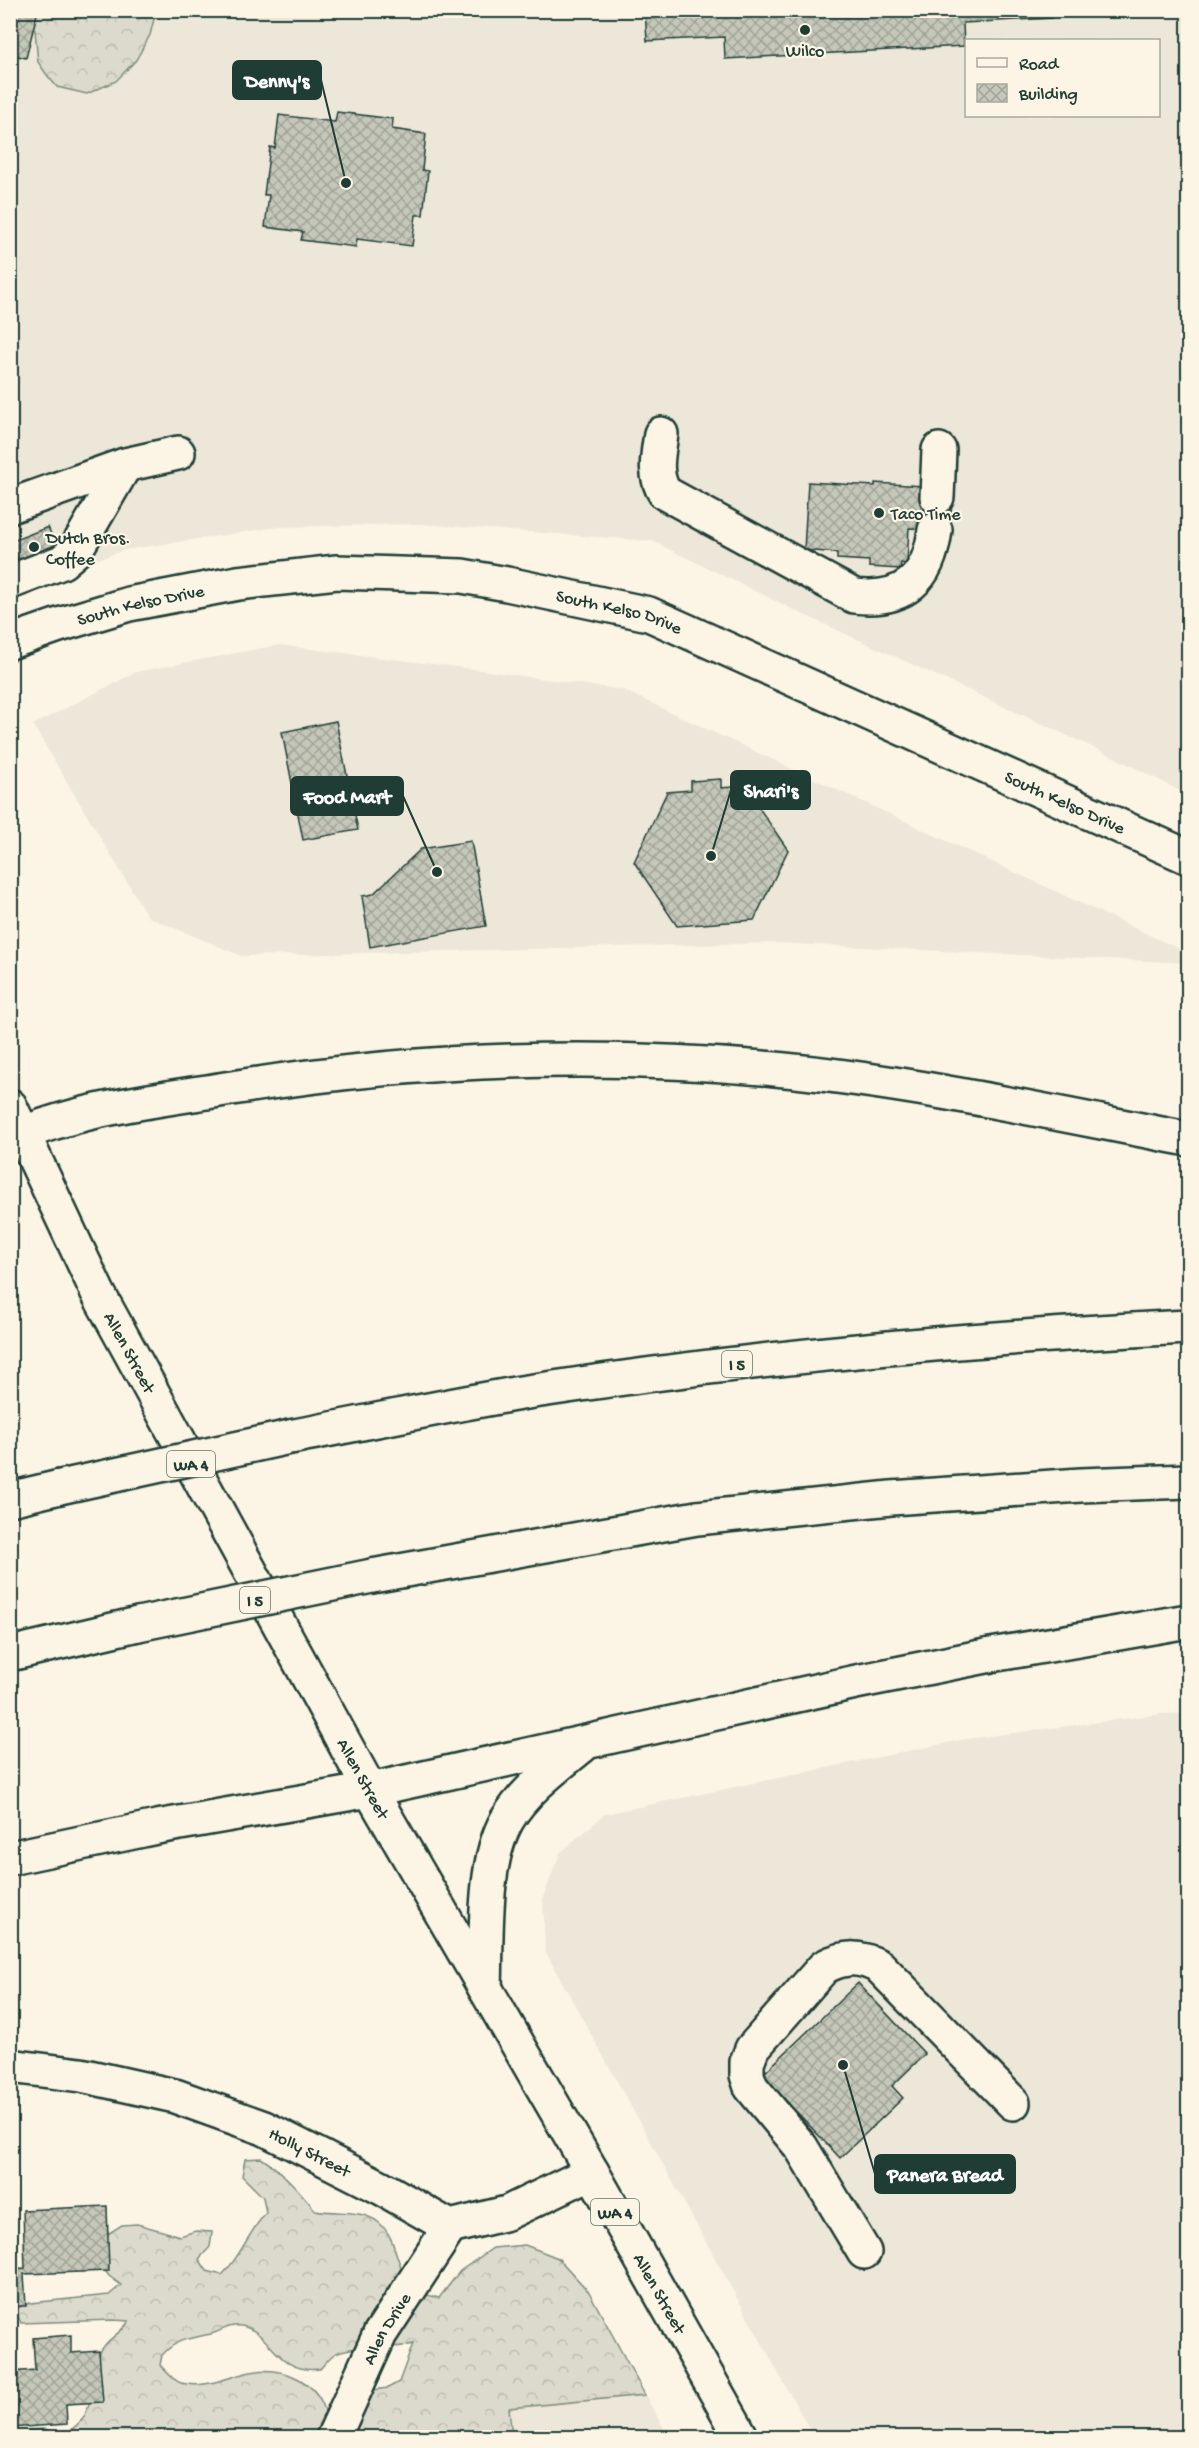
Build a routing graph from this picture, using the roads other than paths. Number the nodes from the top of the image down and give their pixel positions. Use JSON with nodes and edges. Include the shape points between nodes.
{"nodes":[{"id":1,"x":661,"y":434,"type":"dead end"},
{"id":2,"x":939,"y":450,"type":"dead end"},
{"id":3,"x":178,"y":453,"type":"dead end"},
{"id":4,"x":125,"y":465,"type":"junction"},
{"id":5,"x":938,"y":497,"type":"dead end"},
{"id":6,"x":10,"y":506,"type":"edge"},
{"id":7,"x":935,"y":530,"type":"dead end"},
{"id":8,"x":10,"y":582,"type":"edge"},
{"id":9,"x":10,"y":642,"type":"edge"},
{"id":10,"x":1188,"y":857,"type":"edge"},
{"id":11,"x":14,"y":1126,"type":"edge"},
{"id":12,"x":1188,"y":1138,"type":"edge"},
{"id":13,"x":1188,"y":1327,"type":"edge"},
{"id":14,"x":1188,"y":1481,"type":"edge"},
{"id":15,"x":10,"y":1498,"type":"edge"},
{"id":16,"x":1188,"y":1621,"type":"edge"},
{"id":17,"x":10,"y":1654,"type":"edge"},
{"id":18,"x":588,"y":1741,"type":"junction"},
{"id":19,"x":370,"y":1790,"type":"junction"},
{"id":20,"x":10,"y":1858,"type":"edge"},
{"id":21,"x":485,"y":1988,"type":"junction"},
{"id":22,"x":10,"y":2066,"type":"edge"},
{"id":23,"x":1013,"y":2103,"type":"dead end"},
{"id":24,"x":592,"y":2172,"type":"junction"},
{"id":25,"x":450,"y":2227,"type":"junction"},
{"id":26,"x":864,"y":2252,"type":"dead end"},
{"id":27,"x":333,"y":2438,"type":"edge"},
{"id":28,"x":742,"y":2438,"type":"edge"}],
"edges":[{"from":1,"to":7,"type":"main road","via":[[657,475],[665,493],[854,596],[875,598],[896,593],[913,582],[927,565]]},
{"from":2,"to":5,"type":"main road"},
{"from":3,"to":4,"type":"main road"},
{"from":4,"to":6,"type":"main road"},
{"from":4,"to":8,"type":"main road","via":[[75,551],[62,562]]},
{"from":9,"to":10,"type":"main road","name":"South Kelso Drive","via":[[129,604],[249,582],[337,572],[462,576],[507,584],[649,614]]},
{"from":11,"to":12,"type":"main road","via":[[337,1072],[455,1063],[598,1060],[698,1063],[828,1076]]},
{"from":11,"to":19,"type":"main road","name":"Allen Street","number":"WA 4","via":[[98,1293]]},
{"from":13,"to":15,"type":"main road","number":"I 5","bridge":true,"via":[[923,1344],[526,1392],[290,1437]]},
{"from":14,"to":17,"type":"main road","number":"I 5","bridge":true,"via":[[903,1497],[697,1518],[372,1576]]},
{"from":16,"to":18,"type":"main road","via":[[856,1682]]},
{"from":18,"to":19,"type":"main road"},
{"from":18,"to":21,"type":"main road","via":[[524,1797],[498,1837],[489,1886]]},
{"from":19,"to":20,"type":"main road","via":[[157,1827]]},
{"from":19,"to":21,"type":"main road","name":"Allen Street","number":"WA 4"},
{"from":21,"to":24,"type":"main road","name":"Allen Street","number":"WA 4"},
{"from":22,"to":25,"type":"main road","name":"Holly Street","via":[[81,2074],[175,2096],[264,2128]]},
{"from":23,"to":26,"type":"main road","via":[[880,1967],[852,1958],[824,1967],[752,2049],[747,2075],[751,2087],[801,2147]]},
{"from":24,"to":25,"type":"main road","via":[[507,2213]]},
{"from":24,"to":28,"type":"main road","name":"Allen Street","number":"WA 4"},
{"from":25,"to":27,"type":"main road","name":"Allen Drive","via":[[380,2334]]}]}
